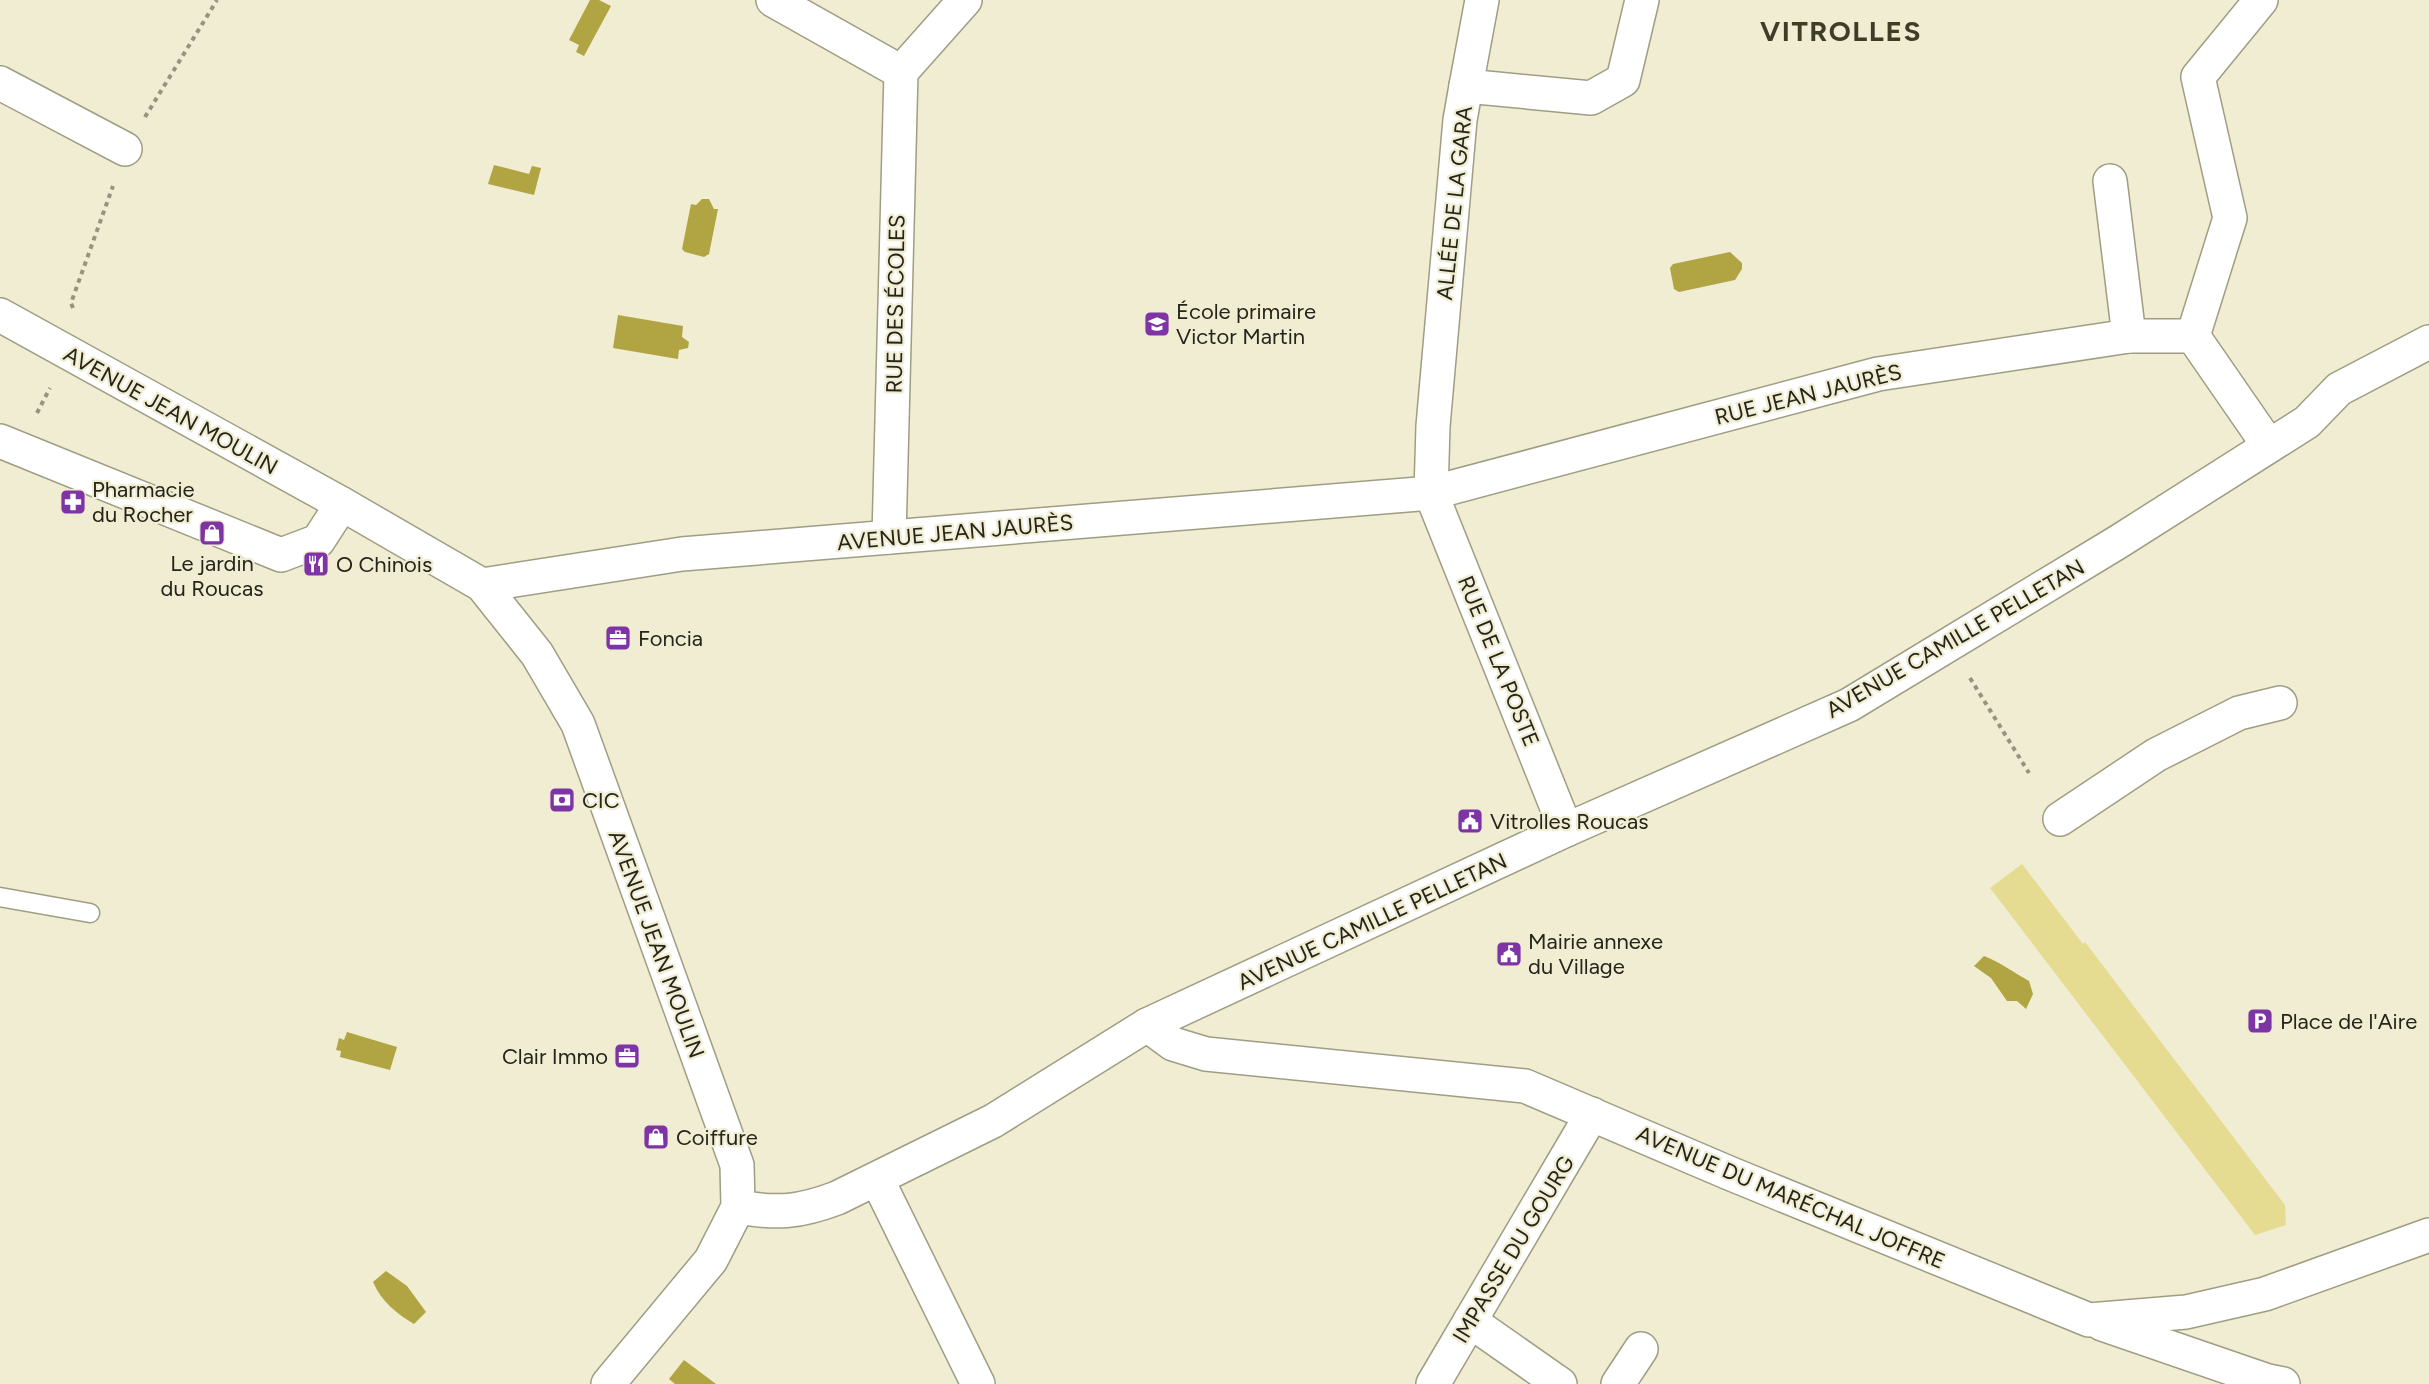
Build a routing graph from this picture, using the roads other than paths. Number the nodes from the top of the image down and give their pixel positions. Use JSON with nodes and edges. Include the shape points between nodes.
{"nodes":[{"id":1,"x":773,"y":0,"type":"edge"},
{"id":2,"x":964,"y":0,"type":"edge"},
{"id":3,"x":1482,"y":0,"type":"edge"},
{"id":4,"x":1642,"y":0,"type":"edge"},
{"id":5,"x":2261,"y":0,"type":"edge"},
{"id":6,"x":901,"y":72,"type":"junction"},
{"id":7,"x":0,"y":83,"type":"edge"},
{"id":8,"x":1466,"y":86,"type":"junction"},
{"id":9,"x":125,"y":149,"type":"dead end"},
{"id":10,"x":2110,"y":181,"type":"dead end"},
{"id":11,"x":0,"y":315,"type":"edge"},
{"id":12,"x":2129,"y":336,"type":"junction"},
{"id":13,"x":2193,"y":336,"type":"junction"},
{"id":14,"x":2429,"y":342,"type":"edge"},
{"id":15,"x":0,"y":441,"type":"edge"},
{"id":16,"x":2269,"y":446,"type":"junction"},
{"id":17,"x":1431,"y":493,"type":"junction"},
{"id":18,"x":342,"y":504,"type":"junction"},
{"id":19,"x":889,"y":537,"type":"junction"},
{"id":20,"x":482,"y":585,"type":"junction"},
{"id":21,"x":2280,"y":703,"type":"dead end"},
{"id":22,"x":2060,"y":819,"type":"dead end"},
{"id":23,"x":1566,"y":830,"type":"junction"},
{"id":24,"x":0,"y":897,"type":"edge"},
{"id":25,"x":90,"y":913,"type":"dead end"},
{"id":26,"x":1147,"y":1025,"type":"junction"},
{"id":27,"x":1592,"y":1114,"type":"junction"},
{"id":28,"x":877,"y":1179,"type":"junction"},
{"id":29,"x":738,"y":1207,"type":"junction"},
{"id":30,"x":2429,"y":1234,"type":"edge"},
{"id":31,"x":2089,"y":1320,"type":"junction"},
{"id":32,"x":1470,"y":1321,"type":"junction"},
{"id":33,"x":1641,"y":1350,"type":"dead end"},
{"id":34,"x":608,"y":1384,"type":"edge"},
{"id":35,"x":978,"y":1384,"type":"edge"},
{"id":36,"x":1433,"y":1384,"type":"edge"},
{"id":37,"x":1560,"y":1384,"type":"edge"},
{"id":38,"x":1618,"y":1384,"type":"edge"},
{"id":39,"x":2283,"y":1384,"type":"edge"}],
"edges":[{"from":1,"to":6,"type":"street"},
{"from":2,"to":6,"type":"street"},
{"from":3,"to":8,"type":"street"},
{"from":4,"to":8,"type":"street","name":"ALLÉE DE LA GARA","via":[[1623,80],[1591,98]]},
{"from":5,"to":13,"type":"street","via":[[2198,77],[2230,218]]},
{"from":6,"to":19,"type":"street","name":"RUE DES ÉCOLES"},
{"from":7,"to":9,"type":"street"},
{"from":8,"to":17,"type":"street","name":"ALLÉE DE LA GARA","via":[[1433,426]]},
{"from":10,"to":12,"type":"street"},
{"from":11,"to":18,"type":"street","name":"AVENUE JEAN MOULIN"},
{"from":12,"to":13,"type":"street","name":"RUE JEAN JAURÈS"},
{"from":12,"to":17,"type":"street","name":"RUE JEAN JAURÈS","via":[[1878,374]]},
{"from":13,"to":16,"type":"street"},
{"from":14,"to":16,"type":"street","name":"AVENUE CAMILLE PELLETAN","via":[[2339,389],[2307,422]]},
{"from":15,"to":18,"type":"street","via":[[281,555],[318,541]]},
{"from":16,"to":23,"type":"street","name":"AVENUE CAMILLE PELLETAN","via":[[1849,705]]},
{"from":17,"to":19,"type":"street","name":"AVENUE JEAN JAURÈS"},
{"from":17,"to":23,"type":"street","name":"RUE DE LA POSTE"},
{"from":18,"to":20,"type":"street","name":"AVENUE JEAN MOULIN"},
{"from":19,"to":20,"type":"street","name":"AVENUE JEAN JAURÈS","via":[[682,554]]},
{"from":20,"to":29,"type":"street","name":"AVENUE JEAN MOULIN","via":[[537,654],[578,724],[736,1165]]},
{"from":21,"to":22,"type":"street","via":[[2239,713],[2156,755]]},
{"from":23,"to":26,"type":"street","name":"AVENUE CAMILLE PELLETAN"},
{"from":24,"to":25,"type":"lane"},
{"from":26,"to":27,"type":"street","name":"AVENUE DU MARÉCHAL JOFFRE","via":[[1173,1044],[1206,1054],[1525,1086]]},
{"from":26,"to":28,"type":"street","name":"AVENUE CAMILLE PELLETAN","via":[[993,1121]]},
{"from":27,"to":31,"type":"street","name":"AVENUE DU MARÉCHAL JOFFRE"},
{"from":27,"to":32,"type":"street","name":"IMPASSE DU GOURG"},
{"from":28,"to":29,"type":"street","name":"AVENUE CAMILLE PELLETAN","via":[[810,1208],[770,1213]]},
{"from":28,"to":35,"type":"street"},
{"from":29,"to":34,"type":"street","via":[[711,1260]]},
{"from":30,"to":31,"type":"street","name":"AVENUE DU MARÉCHAL JOFFRE","via":[[2265,1294],[2186,1312]]},
{"from":31,"to":39,"type":"street"},
{"from":32,"to":36,"type":"street","name":"IMPASSE DU GOURG"},
{"from":32,"to":37,"type":"street"},
{"from":33,"to":38,"type":"street"}]}
